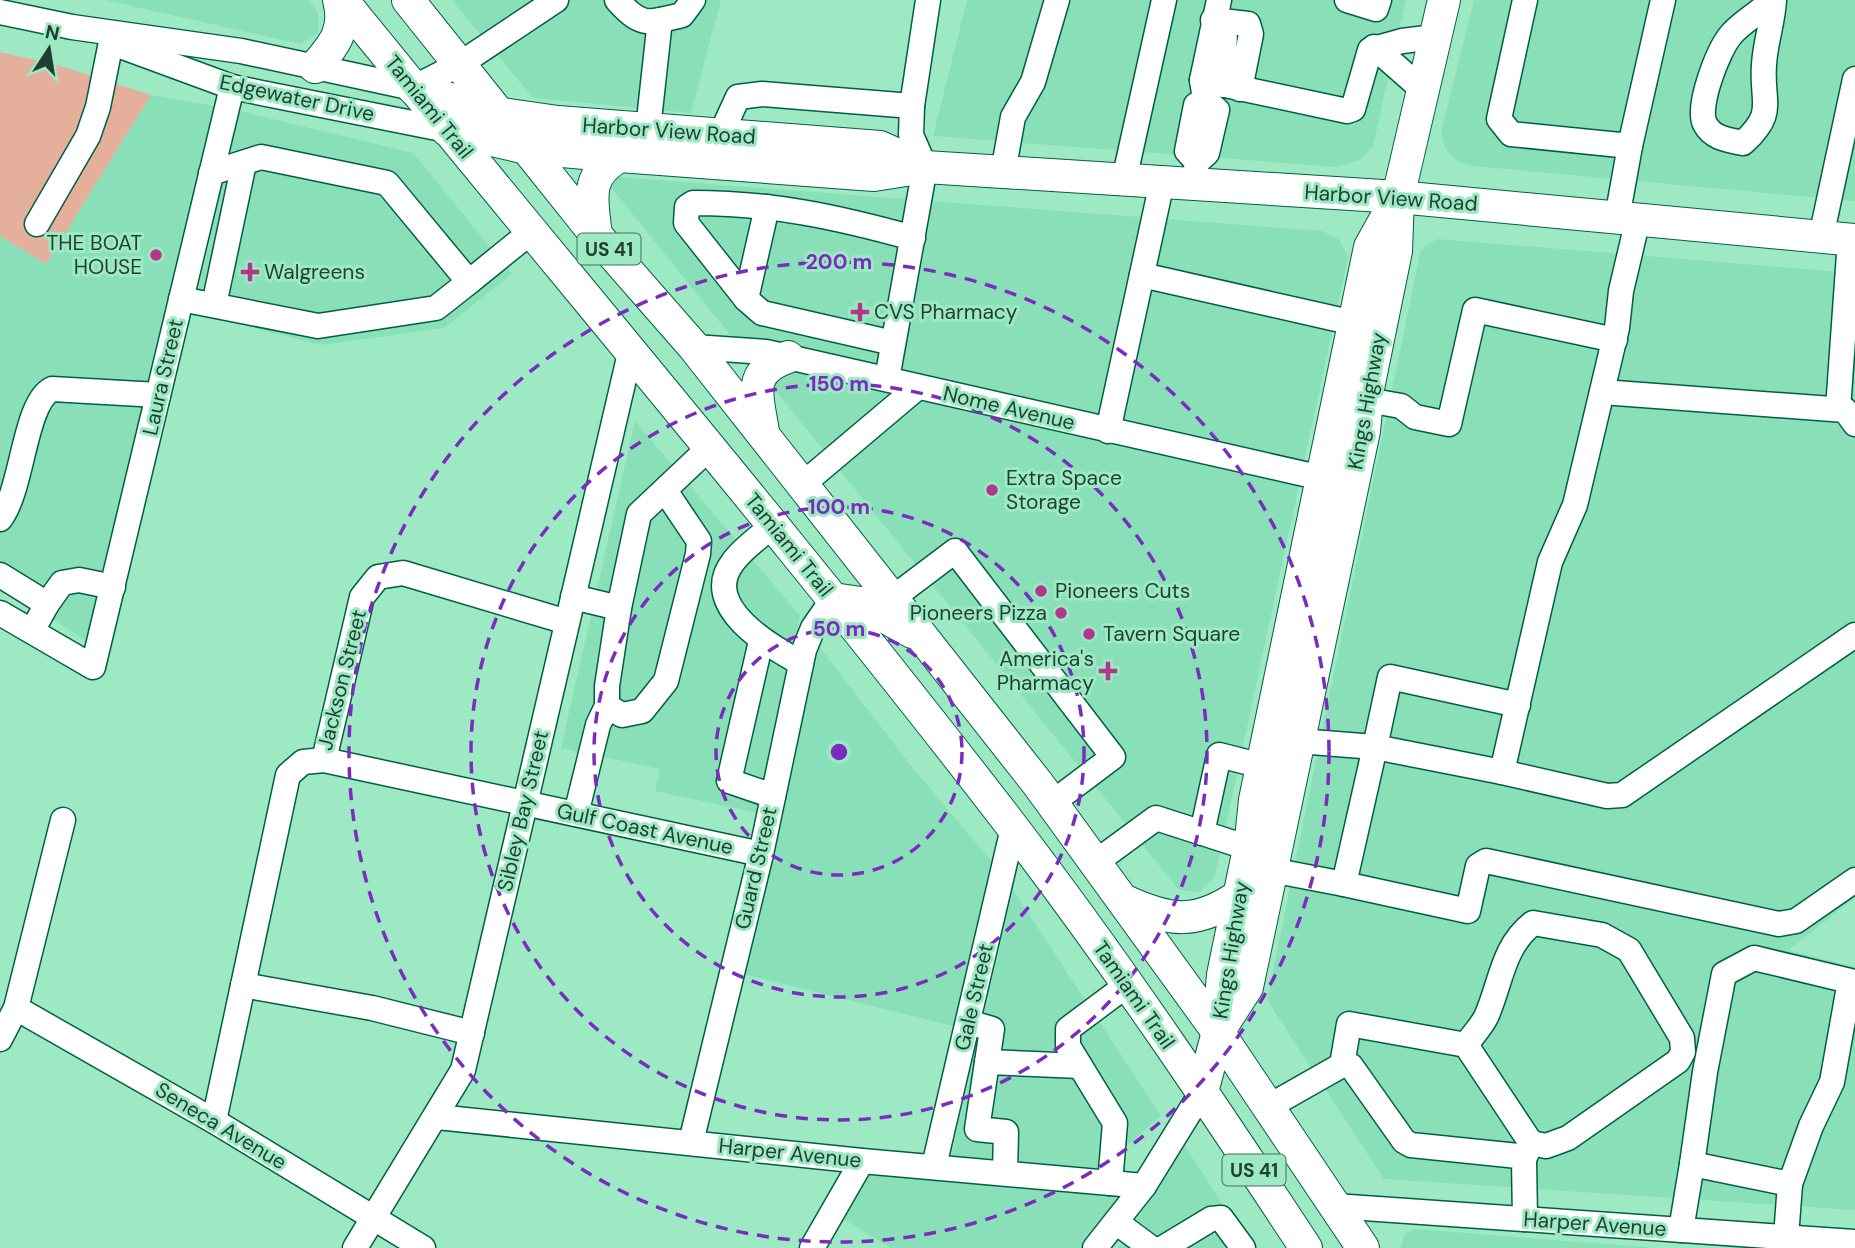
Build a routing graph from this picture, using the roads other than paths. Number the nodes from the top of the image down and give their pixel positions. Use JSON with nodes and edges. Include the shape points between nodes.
{"nodes":[{"id":1,"x":340,"y":0,"type":"edge"},
{"id":2,"x":556,"y":0,"type":"edge"},
{"id":3,"x":617,"y":0,"type":"edge"},
{"id":4,"x":693,"y":0,"type":"edge"},
{"id":5,"x":928,"y":0,"type":"edge"},
{"id":6,"x":1057,"y":0,"type":"edge"},
{"id":7,"x":1164,"y":0,"type":"edge"},
{"id":8,"x":1347,"y":0,"type":"edge"},
{"id":9,"x":1379,"y":0,"type":"edge"},
{"id":10,"x":1444,"y":0,"type":"edge"},
{"id":11,"x":1525,"y":0,"type":"edge"},
{"id":12,"x":1663,"y":0,"type":"edge"},
{"id":13,"x":1773,"y":0,"type":"edge"},
{"id":14,"x":419,"y":4,"type":"edge"},
{"id":15,"x":5,"y":8,"type":"edge"},
{"id":16,"x":1220,"y":15,"type":"edge"},
{"id":17,"x":660,"y":20,"type":"junction"},
{"id":18,"x":72,"y":27,"type":"junction"},
{"id":19,"x":1436,"y":37,"type":"junction"},
{"id":20,"x":111,"y":42,"type":"junction"},
{"id":21,"x":1374,"y":47,"type":"junction"},
{"id":22,"x":460,"y":64,"type":"junction"},
{"id":23,"x":315,"y":67,"type":"junction"},
{"id":24,"x":1855,"y":79,"type":"edge"},
{"id":25,"x":232,"y":87,"type":"junction"},
{"id":26,"x":413,"y":88,"type":"junction"},
{"id":27,"x":1217,"y":88,"type":"junction"},
{"id":28,"x":1423,"y":90,"type":"junction"},
{"id":29,"x":912,"y":106,"type":"junction"},
{"id":30,"x":501,"y":114,"type":"junction"},
{"id":31,"x":648,"y":129,"type":"junction"},
{"id":32,"x":447,"y":130,"type":"junction"},
{"id":33,"x":721,"y":134,"type":"junction"},
{"id":34,"x":1630,"y":146,"type":"junction"},
{"id":35,"x":527,"y":148,"type":"junction"},
{"id":36,"x":620,"y":156,"type":"junction"},
{"id":37,"x":244,"y":163,"type":"junction"},
{"id":38,"x":925,"y":167,"type":"junction"},
{"id":39,"x":1003,"y":172,"type":"junction"},
{"id":40,"x":211,"y":173,"type":"junction"},
{"id":41,"x":1195,"y":173,"type":"junction"},
{"id":42,"x":1124,"y":180,"type":"junction"},
{"id":43,"x":1162,"y":182,"type":"junction"},
{"id":44,"x":1398,"y":197,"type":"junction"},
{"id":45,"x":766,"y":207,"type":"junction"},
{"id":46,"x":1627,"y":218,"type":"junction"},
{"id":47,"x":37,"y":224,"type":"dead end"},
{"id":48,"x":531,"y":231,"type":"junction"},
{"id":49,"x":596,"y":234,"type":"junction"},
{"id":50,"x":913,"y":238,"type":"junction"},
{"id":51,"x":1842,"y":239,"type":"edge"},
{"id":52,"x":1142,"y":275,"type":"junction"},
{"id":53,"x":469,"y":282,"type":"junction"},
{"id":54,"x":181,"y":299,"type":"junction"},
{"id":55,"x":746,"y":299,"type":"junction"},
{"id":56,"x":220,"y":306,"type":"junction"},
{"id":57,"x":1850,"y":316,"type":"edge"},
{"id":58,"x":1354,"y":323,"type":"junction"},
{"id":59,"x":1615,"y":340,"type":"junction"},
{"id":60,"x":894,"y":343,"type":"junction"},
{"id":61,"x":694,"y":347,"type":"junction"},
{"id":62,"x":631,"y":349,"type":"junction"},
{"id":63,"x":788,"y":357,"type":"junction"},
{"id":64,"x":887,"y":379,"type":"junction"},
{"id":65,"x":918,"y":387,"type":"junction"},
{"id":66,"x":1602,"y":392,"type":"junction"},
{"id":67,"x":158,"y":395,"type":"junction"},
{"id":68,"x":1367,"y":400,"type":"junction"},
{"id":69,"x":1846,"y":416,"type":"edge"},
{"id":70,"x":1108,"y":431,"type":"junction"},
{"id":71,"x":763,"y":433,"type":"junction"},
{"id":72,"x":710,"y":447,"type":"junction"},
{"id":73,"x":1322,"y":478,"type":"junction"},
{"id":74,"x":803,"y":484,"type":"junction"},
{"id":75,"x":666,"y":492,"type":"junction"},
{"id":76,"x":0,"y":519,"type":"edge"},
{"id":77,"x":773,"y":524,"type":"junction"},
{"id":78,"x":0,"y":575,"type":"edge"},
{"id":79,"x":113,"y":587,"type":"junction"},
{"id":80,"x":573,"y":597,"type":"junction"},
{"id":81,"x":894,"y":597,"type":"junction"},
{"id":82,"x":833,"y":599,"type":"junction"},
{"id":83,"x":47,"y":604,"type":"junction"},
{"id":84,"x":619,"y":608,"type":"junction"},
{"id":85,"x":0,"y":613,"type":"edge"},
{"id":86,"x":568,"y":622,"type":"junction"},
{"id":87,"x":32,"y":631,"type":"junction"},
{"id":88,"x":1855,"y":635,"type":"edge"},
{"id":89,"x":761,"y":641,"type":"junction"},
{"id":90,"x":928,"y":642,"type":"junction"},
{"id":91,"x":801,"y":663,"type":"junction"},
{"id":92,"x":1518,"y":705,"type":"junction"},
{"id":93,"x":607,"y":706,"type":"junction"},
{"id":94,"x":1283,"y":738,"type":"junction"},
{"id":95,"x":1375,"y":747,"type":"junction"},
{"id":96,"x":324,"y":760,"type":"junction"},
{"id":97,"x":1262,"y":766,"type":"junction"},
{"id":98,"x":1502,"y":772,"type":"junction"},
{"id":99,"x":773,"y":796,"type":"junction"},
{"id":100,"x":525,"y":803,"type":"junction"},
{"id":101,"x":1052,"y":803,"type":"junction"},
{"id":102,"x":576,"y":814,"type":"junction"},
{"id":103,"x":64,"y":820,"type":"dead end"},
{"id":104,"x":1013,"y":828,"type":"junction"},
{"id":105,"x":1202,"y":833,"type":"junction"},
{"id":106,"x":1249,"y":848,"type":"junction"},
{"id":107,"x":761,"y":854,"type":"junction"},
{"id":108,"x":1096,"y":862,"type":"junction"},
{"id":109,"x":1272,"y":870,"type":"junction"},
{"id":110,"x":1855,"y":880,"type":"edge"},
{"id":111,"x":1344,"y":884,"type":"junction"},
{"id":112,"x":1240,"y":895,"type":"junction"},
{"id":113,"x":1125,"y":901,"type":"junction"},
{"id":114,"x":243,"y":985,"type":"junction"},
{"id":115,"x":1127,"y":985,"type":"junction"},
{"id":116,"x":16,"y":1009,"type":"junction"},
{"id":117,"x":968,"y":1022,"type":"junction"},
{"id":118,"x":1218,"y":1032,"type":"junction"},
{"id":119,"x":472,"y":1033,"type":"junction"},
{"id":120,"x":0,"y":1039,"type":"edge"},
{"id":121,"x":1466,"y":1045,"type":"junction"},
{"id":122,"x":987,"y":1062,"type":"junction"},
{"id":123,"x":1342,"y":1065,"type":"junction"},
{"id":124,"x":1080,"y":1066,"type":"junction"},
{"id":125,"x":1202,"y":1092,"type":"junction"},
{"id":126,"x":1268,"y":1107,"type":"junction"},
{"id":127,"x":437,"y":1117,"type":"junction"},
{"id":128,"x":214,"y":1121,"type":"junction"},
{"id":129,"x":691,"y":1142,"type":"junction"},
{"id":130,"x":1528,"y":1151,"type":"junction"},
{"id":131,"x":862,"y":1161,"type":"junction"},
{"id":132,"x":1692,"y":1164,"type":"junction"},
{"id":133,"x":934,"y":1166,"type":"junction"},
{"id":134,"x":1005,"y":1172,"type":"junction"},
{"id":135,"x":1111,"y":1182,"type":"junction"},
{"id":136,"x":1790,"y":1184,"type":"junction"},
{"id":137,"x":1144,"y":1186,"type":"junction"},
{"id":138,"x":1335,"y":1206,"type":"junction"},
{"id":139,"x":373,"y":1217,"type":"junction"},
{"id":140,"x":1525,"y":1219,"type":"junction"},
{"id":141,"x":1116,"y":1222,"type":"junction"},
{"id":142,"x":1673,"y":1235,"type":"edge"},
{"id":143,"x":1786,"y":1237,"type":"junction"},
{"id":144,"x":1855,"y":1242,"type":"edge"},
{"id":145,"x":1300,"y":1246,"type":"edge"},
{"id":146,"x":355,"y":1248,"type":"edge"},
{"id":147,"x":423,"y":1248,"type":"edge"},
{"id":148,"x":812,"y":1248,"type":"edge"},
{"id":149,"x":1095,"y":1248,"type":"edge"},
{"id":150,"x":1151,"y":1248,"type":"edge"},
{"id":151,"x":1163,"y":1248,"type":"edge"},
{"id":152,"x":1243,"y":1248,"type":"edge"},
{"id":153,"x":1363,"y":1248,"type":"edge"}],
"edges":[{"from":1,"to":23,"type":"main road","via":[[340,33]]},
{"from":1,"to":26,"type":"main road","name":"Tamiami Trail","number":"US 41"},
{"from":2,"to":22,"type":"street"},
{"from":3,"to":17,"type":"street","via":[[634,19],[646,23]]},
{"from":4,"to":17,"type":"street","via":[[682,15]]},
{"from":5,"to":29,"type":"street"},
{"from":6,"to":39,"type":"street","via":[[1032,82],[1013,117]]},
{"from":7,"to":42,"type":"street"},
{"from":8,"to":9,"type":"street","via":[[1376,9]]},
{"from":10,"to":19,"type":"main road","name":"Kings Highway"},
{"from":11,"to":34,"type":"street","via":[[1499,119],[1511,134]]},
{"from":12,"to":34,"type":"street"},
{"from":13,"to":13,"type":"street","via":[[1730,36],[1715,67],[1702,103],[1705,124],[1720,139],[1743,143],[1761,127],[1768,99],[1764,65]]},
{"from":14,"to":22,"type":"main road","number":"US 41"},
{"from":15,"to":18,"type":"street","name":"Edgewater Drive"},
{"from":16,"to":27,"type":"street"},
{"from":16,"to":27,"type":"street","via":[[1248,24],[1251,34]]},
{"from":17,"to":31,"type":"street"},
{"from":18,"to":20,"type":"street","name":"Edgewater Drive"},
{"from":18,"to":23,"type":"street","name":"Edgewater Drive","via":[[240,51]]},
{"from":19,"to":21,"type":"street"},
{"from":19,"to":28,"type":"main road","name":"Kings Highway"},
{"from":20,"to":25,"type":"street","name":"Edgewater Drive"},
{"from":20,"to":47,"type":"street","via":[[88,136]]},
{"from":21,"to":27,"type":"street","via":[[1353,109],[1337,111]]},
{"from":21,"to":28,"type":"street"},
{"from":22,"to":26,"type":"street"},
{"from":22,"to":30,"type":"main road","number":"US 41"},
{"from":23,"to":26,"type":"street","name":"Edgewater Drive"},
{"from":24,"to":51,"type":"street"},
{"from":25,"to":32,"type":"street","name":"Edgewater Drive"},
{"from":25,"to":40,"type":"street","name":"Laura Street"},
{"from":26,"to":30,"type":"main road","name":"Harbor View Road"},
{"from":26,"to":32,"type":"main road","name":"Tamiami Trail","number":"US 41"},
{"from":27,"to":41,"type":"street","via":[[1196,105],[1187,151]]},
{"from":28,"to":44,"type":"main road","name":"Kings Highway"},
{"from":29,"to":33,"type":"street","via":[[762,94],[738,97]]},
{"from":29,"to":38,"type":"street","via":[[911,135]]},
{"from":30,"to":31,"type":"main road","name":"Harbor View Road"},
{"from":30,"to":35,"type":"main road","number":"US 41"},
{"from":31,"to":33,"type":"main road","name":"Harbor View Road"},
{"from":32,"to":35,"type":"main road","name":"Harbor View Road"},
{"from":32,"to":48,"type":"main road","name":"Tamiami Trail","number":"US 41"},
{"from":33,"to":38,"type":"main road","name":"Harbor View Road","via":[[880,147]]},
{"from":34,"to":46,"type":"street"},
{"from":35,"to":36,"type":"main road","name":"Harbor View Road"},
{"from":35,"to":49,"type":"main road","number":"US 41"},
{"from":36,"to":38,"type":"main road","name":"Harbor View Road","via":[[874,175]]},
{"from":36,"to":49,"type":"main road","via":[[603,164],[594,180],[591,198]]},
{"from":37,"to":40,"type":"street"},
{"from":37,"to":53,"type":"street","via":[[261,157],[387,183]]},
{"from":37,"to":56,"type":"street"},
{"from":38,"to":39,"type":"main road","name":"Harbor View Road"},
{"from":38,"to":50,"type":"street"},
{"from":39,"to":42,"type":"main road","name":"Harbor View Road"},
{"from":40,"to":54,"type":"street","name":"Laura Street"},
{"from":41,"to":43,"type":"main road","name":"Harbor View Road"},
{"from":41,"to":44,"type":"main road","name":"Harbor View Road"},
{"from":42,"to":43,"type":"main road","name":"Harbor View Road"},
{"from":43,"to":52,"type":"street"},
{"from":44,"to":46,"type":"main road","name":"Harbor View Road"},
{"from":44,"to":58,"type":"main road","name":"Kings Highway","via":[[1370,247]]},
{"from":44,"to":68,"type":"main road","name":"Kings Highway","via":[[1395,251]]},
{"from":45,"to":50,"type":"street","via":[[828,214]]},
{"from":45,"to":55,"type":"street"},
{"from":45,"to":55,"type":"street","via":[[694,203],[685,214],[686,223]]},
{"from":46,"to":51,"type":"main road","name":"Harbor View Road"},
{"from":46,"to":59,"type":"street"},
{"from":48,"to":53,"type":"street"},
{"from":48,"to":62,"type":"main road","name":"Tamiami Trail","number":"US 41"},
{"from":49,"to":61,"type":"main road","number":"US 41"},
{"from":50,"to":60,"type":"street"},
{"from":51,"to":57,"type":"street"},
{"from":52,"to":58,"type":"street"},
{"from":52,"to":70,"type":"street"},
{"from":53,"to":56,"type":"street","via":[[436,308],[318,326]]},
{"from":54,"to":56,"type":"street"},
{"from":54,"to":67,"type":"street","name":"Laura Street"},
{"from":55,"to":60,"type":"street","via":[[762,313],[780,319]]},
{"from":57,"to":69,"type":"street"},
{"from":58,"to":73,"type":"main road","name":"Kings Highway"},
{"from":59,"to":66,"type":"street"},
{"from":59,"to":68,"type":"street","via":[[1475,310],[1449,424],[1415,417],[1401,406]]},
{"from":60,"to":64,"type":"street"},
{"from":61,"to":63,"type":"street","name":"Nome Avenue"},
{"from":61,"to":71,"type":"main road","number":"US 41"},
{"from":62,"to":72,"type":"main road","name":"Tamiami Trail","number":"US 41"},
{"from":62,"to":80,"type":"street","name":"Sibley Bay Street"},
{"from":63,"to":64,"type":"street","name":"Nome Avenue"},
{"from":63,"to":71,"type":"main road","via":[[770,363],[760,374],[757,386]]},
{"from":64,"to":65,"type":"street","name":"Nome Avenue"},
{"from":65,"to":70,"type":"street","name":"Nome Avenue"},
{"from":65,"to":74,"type":"street"},
{"from":66,"to":69,"type":"street"},
{"from":66,"to":92,"type":"street","via":[[1575,505],[1550,562]]},
{"from":67,"to":76,"type":"street","via":[[52,389],[45,393],[37,403]]},
{"from":67,"to":79,"type":"street","name":"Laura Street"},
{"from":68,"to":94,"type":"main road","name":"Kings Highway","via":[[1364,431]]},
{"from":70,"to":73,"type":"street","name":"Nome Avenue"},
{"from":71,"to":74,"type":"main road","number":"US 41"},
{"from":72,"to":75,"type":"street"},
{"from":72,"to":77,"type":"main road","name":"Tamiami Trail","number":"US 41"},
{"from":73,"to":94,"type":"main road","name":"Kings Highway"},
{"from":74,"to":81,"type":"main road","number":"US 41"},
{"from":75,"to":84,"type":"street","via":[[639,514]]},
{"from":75,"to":93,"type":"street","via":[[699,541],[666,681],[642,711],[622,715]]},
{"from":77,"to":82,"type":"main road","name":"Tamiami Trail","number":"US 41"},
{"from":77,"to":89,"type":"street","via":[[731,564],[726,583],[727,604]]},
{"from":78,"to":83,"type":"street"},
{"from":79,"to":83,"type":"street","via":[[79,580],[62,583]]},
{"from":79,"to":87,"type":"street","name":"Laura Street","via":[[93,667]]},
{"from":80,"to":84,"type":"street"},
{"from":80,"to":86,"type":"street","name":"Sibley Bay Street"},
{"from":81,"to":90,"type":"main road","number":"US 41"},
{"from":81,"to":101,"type":"street","via":[[955,551],[1080,713],[1113,757]]},
{"from":82,"to":90,"type":"main road","via":[[876,610]]},
{"from":82,"to":91,"type":"street","name":"Guard Street","via":[[813,628]]},
{"from":82,"to":104,"type":"main road","name":"Tamiami Trail","number":"US 41"},
{"from":83,"to":87,"type":"street"},
{"from":84,"to":93,"type":"street"},
{"from":85,"to":87,"type":"street"},
{"from":86,"to":96,"type":"street","name":"Jackson Street","via":[[403,573],[378,577],[362,597]]},
{"from":86,"to":100,"type":"street","name":"Sibley Bay Street"},
{"from":88,"to":98,"type":"street","via":[[1622,795],[1607,796]]},
{"from":89,"to":91,"type":"street"},
{"from":89,"to":99,"type":"street","via":[[729,781]]},
{"from":90,"to":101,"type":"main road","number":"US 41"},
{"from":91,"to":99,"type":"street","name":"Guard Street"},
{"from":92,"to":95,"type":"street","via":[[1390,677]]},
{"from":92,"to":98,"type":"street"},
{"from":93,"to":102,"type":"street","via":[[598,724]]},
{"from":94,"to":95,"type":"street"},
{"from":94,"to":97,"type":"main road","name":"Kings Highway"},
{"from":94,"to":109,"type":"main road","name":"Kings Highway"},
{"from":95,"to":98,"type":"street"},
{"from":95,"to":111,"type":"street"},
{"from":96,"to":100,"type":"street","name":"Gulf Coast Avenue"},
{"from":96,"to":114,"type":"street","name":"Jackson Street","via":[[303,762],[288,775]]},
{"from":97,"to":105,"type":"street","via":[[1220,755]]},
{"from":97,"to":106,"type":"main road","name":"Kings Highway"},
{"from":99,"to":107,"type":"street","name":"Guard Street"},
{"from":100,"to":102,"type":"street","name":"Gulf Coast Avenue"},
{"from":100,"to":119,"type":"street","name":"Sibley Bay Street"},
{"from":101,"to":108,"type":"main road","number":"US 41"},
{"from":102,"to":107,"type":"street","name":"Gulf Coast Avenue"},
{"from":103,"to":116,"type":"street"},
{"from":104,"to":115,"type":"main road","name":"Tamiami Trail","number":"US 41"},
{"from":104,"to":117,"type":"street","name":"Gale Street"},
{"from":105,"to":106,"type":"street"},
{"from":105,"to":108,"type":"street","via":[[1156,818]]},
{"from":106,"to":112,"type":"main road","name":"Kings Highway"},
{"from":107,"to":129,"type":"street","name":"Guard Street"},
{"from":108,"to":113,"type":"main road","number":"US 41"},
{"from":109,"to":111,"type":"street"},
{"from":109,"to":118,"type":"main road","name":"Kings Highway","via":[[1247,987]]},
{"from":110,"to":111,"type":"street","via":[[1796,921],[1779,924],[1486,861],[1478,866],[1468,911]]},
{"from":112,"to":113,"type":"main road","via":[[1205,916],[1182,918],[1156,915]]},
{"from":112,"to":118,"type":"main road","name":"Kings Highway","via":[[1223,975]]},
{"from":113,"to":118,"type":"main road","number":"US 41"},
{"from":114,"to":119,"type":"street","via":[[372,1008]]},
{"from":114,"to":128,"type":"street","name":"Jackson Street"},
{"from":115,"to":124,"type":"street","via":[[1068,1029],[1069,1046]]},
{"from":115,"to":125,"type":"main road","name":"Tamiami Trail","number":"US 41"},
{"from":116,"to":120,"type":"street"},
{"from":116,"to":128,"type":"street","name":"Seneca Avenue"},
{"from":117,"to":122,"type":"street","via":[[992,1028]]},
{"from":117,"to":133,"type":"street","name":"Gale Street"},
{"from":118,"to":125,"type":"main road"},
{"from":118,"to":126,"type":"main road","number":"US 41"},
{"from":119,"to":127,"type":"street","name":"Sibley Bay Street","via":[[463,1070]]},
{"from":121,"to":123,"type":"street","via":[[1349,1024]]},
{"from":121,"to":130,"type":"street"},
{"from":121,"to":130,"type":"street","via":[[1485,1019],[1509,949],[1533,923],[1602,935],[1629,950],[1682,1038],[1678,1061],[1568,1138]]},
{"from":122,"to":124,"type":"street"},
{"from":122,"to":134,"type":"street","via":[[977,1129],[1006,1132]]},
{"from":123,"to":126,"type":"street"},
{"from":123,"to":130,"type":"street","via":[[1358,1072],[1411,1145],[1518,1156]]},
{"from":124,"to":135,"type":"street","via":[[1115,1123]]},
{"from":125,"to":137,"type":"street"},
{"from":125,"to":145,"type":"main road","name":"Tamiami Trail","number":"US 41"},
{"from":126,"to":138,"type":"main road","number":"US 41"},
{"from":127,"to":129,"type":"street","name":"Harper Avenue"},
{"from":127,"to":139,"type":"street","name":"Sibley Bay Street"},
{"from":128,"to":139,"type":"street","name":"Seneca Avenue"},
{"from":129,"to":131,"type":"street","name":"Harper Avenue"},
{"from":130,"to":140,"type":"street"},
{"from":131,"to":133,"type":"street","name":"Harper Avenue"},
{"from":131,"to":148,"type":"street"},
{"from":132,"to":136,"type":"street"},
{"from":132,"to":136,"type":"street","via":[[1724,974],[1754,958],[1850,981],[1832,1082]]},
{"from":132,"to":142,"type":"street"},
{"from":133,"to":134,"type":"street","name":"Harper Avenue"},
{"from":134,"to":135,"type":"street","name":"Harper Avenue"},
{"from":135,"to":137,"type":"street","name":"Harper Avenue"},
{"from":136,"to":143,"type":"street"},
{"from":137,"to":141,"type":"street"},
{"from":138,"to":140,"type":"street","name":"Harper Avenue"},
{"from":138,"to":153,"type":"main road","number":"US 41"},
{"from":139,"to":146,"type":"street","name":"Sibley Bay Street"},
{"from":139,"to":147,"type":"street","name":"Seneca Avenue"},
{"from":140,"to":142,"type":"street","name":"Harper Avenue"},
{"from":141,"to":149,"type":"street"},
{"from":141,"to":150,"type":"street"},
{"from":142,"to":143,"type":"street","name":"Harper Avenue"},
{"from":143,"to":144,"type":"street","name":"Harper Avenue"},
{"from":151,"to":152,"type":"street","via":[[1211,1219],[1221,1218]]}]}
